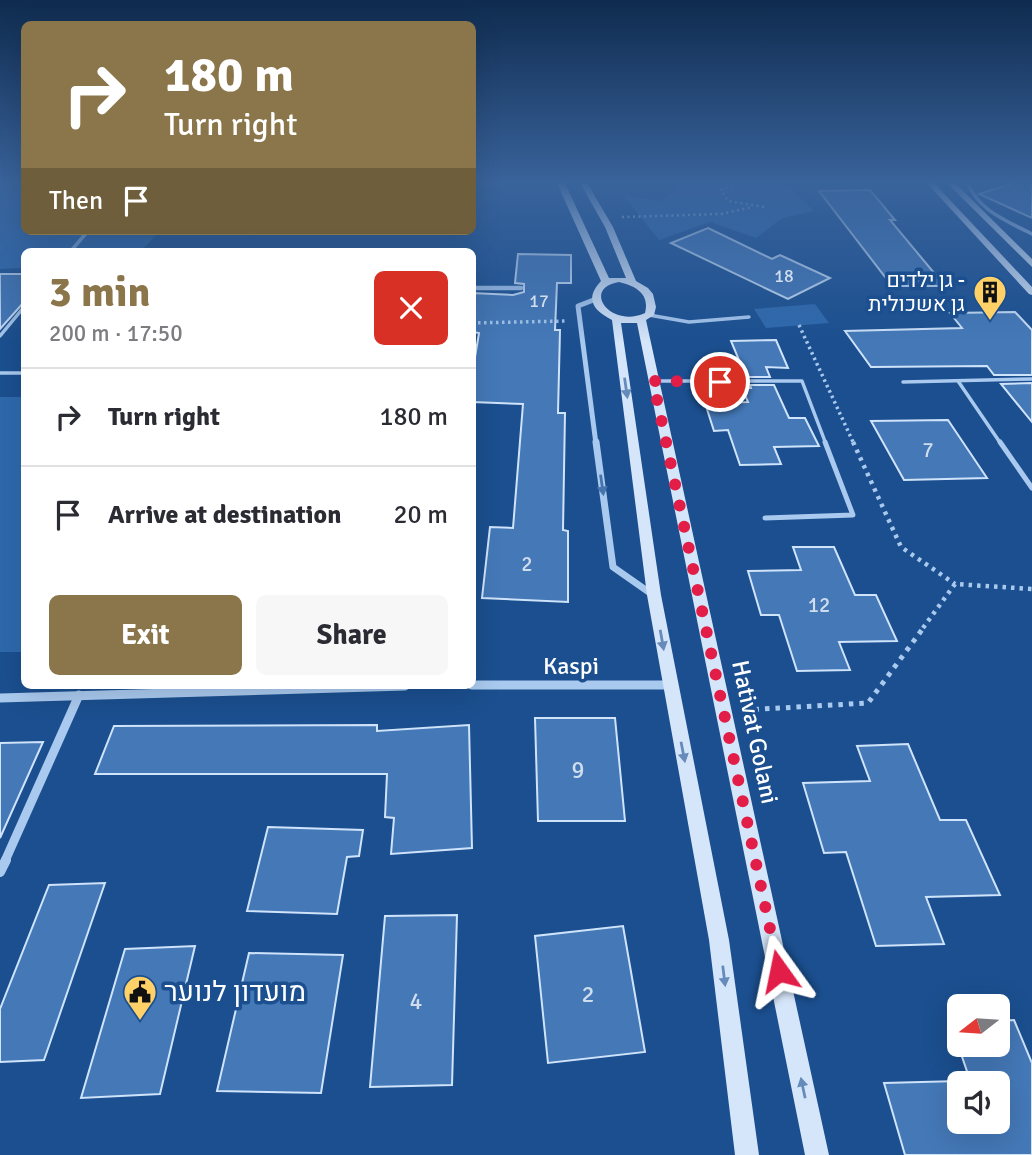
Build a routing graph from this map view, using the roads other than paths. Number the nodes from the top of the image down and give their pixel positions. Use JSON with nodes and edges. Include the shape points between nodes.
{"nodes":[{"id":1,"x":585,"y":235,"type":"edge"},
{"id":2,"x":611,"y":235,"type":"edge"},
{"id":3,"x":979,"y":235,"type":"edge"},
{"id":4,"x":1002,"y":235,"type":"edge"},
{"id":5,"x":1032,"y":264,"type":"edge"},
{"id":6,"x":606,"y":281,"type":"junction"},
{"id":7,"x":632,"y":281,"type":"junction"},
{"id":8,"x":476,"y":288,"type":"edge"},
{"id":9,"x":521,"y":288,"type":"dead end"},
{"id":10,"x":1032,"y":292,"type":"edge"},
{"id":11,"x":596,"y":299,"type":"junction"},
{"id":12,"x":21,"y":311,"type":"edge"},
{"id":13,"x":749,"y":317,"type":"dead end"},
{"id":14,"x":645,"y":318,"type":"junction"},
{"id":15,"x":616,"y":321,"type":"junction"},
{"id":16,"x":0,"y":337,"type":"edge"},
{"id":17,"x":0,"y":373,"type":"edge"},
{"id":18,"x":21,"y":373,"type":"edge"},
{"id":19,"x":1032,"y":379,"type":"edge"},
{"id":20,"x":653,"y":381,"type":"junction"},
{"id":21,"x":958,"y":381,"type":"junction"},
{"id":22,"x":903,"y":382,"type":"dead end"},
{"id":23,"x":1032,"y":488,"type":"edge"},
{"id":24,"x":765,"y":518,"type":"dead end"},
{"id":25,"x":654,"y":595,"type":"junction"},
{"id":26,"x":476,"y":685,"type":"edge"},
{"id":27,"x":670,"y":685,"type":"junction"},
{"id":28,"x":165,"y":689,"type":"edge"},
{"id":29,"x":79,"y":691,"type":"edge"},
{"id":30,"x":0,"y":698,"type":"edge"},
{"id":31,"x":0,"y":872,"type":"edge"},
{"id":32,"x":747,"y":1155,"type":"edge"},
{"id":33,"x":817,"y":1155,"type":"edge"}],
"edges":[{"from":1,"to":6,"type":"street"},
{"from":2,"to":7,"type":"street"},
{"from":3,"to":10,"type":"street"},
{"from":4,"to":5,"type":"street"},
{"from":6,"to":7,"type":"street"},
{"from":6,"to":11,"type":"street"},
{"from":7,"to":14,"type":"street","via":[[648,293],[653,306]]},
{"from":8,"to":9,"type":"street"},
{"from":11,"to":15,"type":"street","via":[[603,312]]},
{"from":11,"to":25,"type":"street","one_way":true,"via":[[578,306],[613,567]]},
{"from":12,"to":16,"type":"lane"},
{"from":13,"to":14,"type":"lane","via":[[689,322]]},
{"from":14,"to":15,"type":"street"},
{"from":14,"to":20,"type":"street","name":"Hativat Golani"},
{"from":15,"to":25,"type":"street","one_way":true},
{"from":17,"to":18,"type":"lane"},
{"from":19,"to":21,"type":"lane"},
{"from":20,"to":24,"type":"lane","via":[[802,382],[853,515]]},
{"from":33,"to":20,"type":"street","name":"Hativat Golani","one_way":true},
{"from":21,"to":22,"type":"lane"},
{"from":21,"to":23,"type":"lane"},
{"from":25,"to":27,"type":"street","one_way":true},
{"from":26,"to":27,"type":"street","name":"Kaspi"},
{"from":27,"to":32,"type":"street","one_way":true,"via":[[719,940]]},
{"from":28,"to":29,"type":"street"},
{"from":29,"to":30,"type":"street"},
{"from":29,"to":31,"type":"street"}]}
